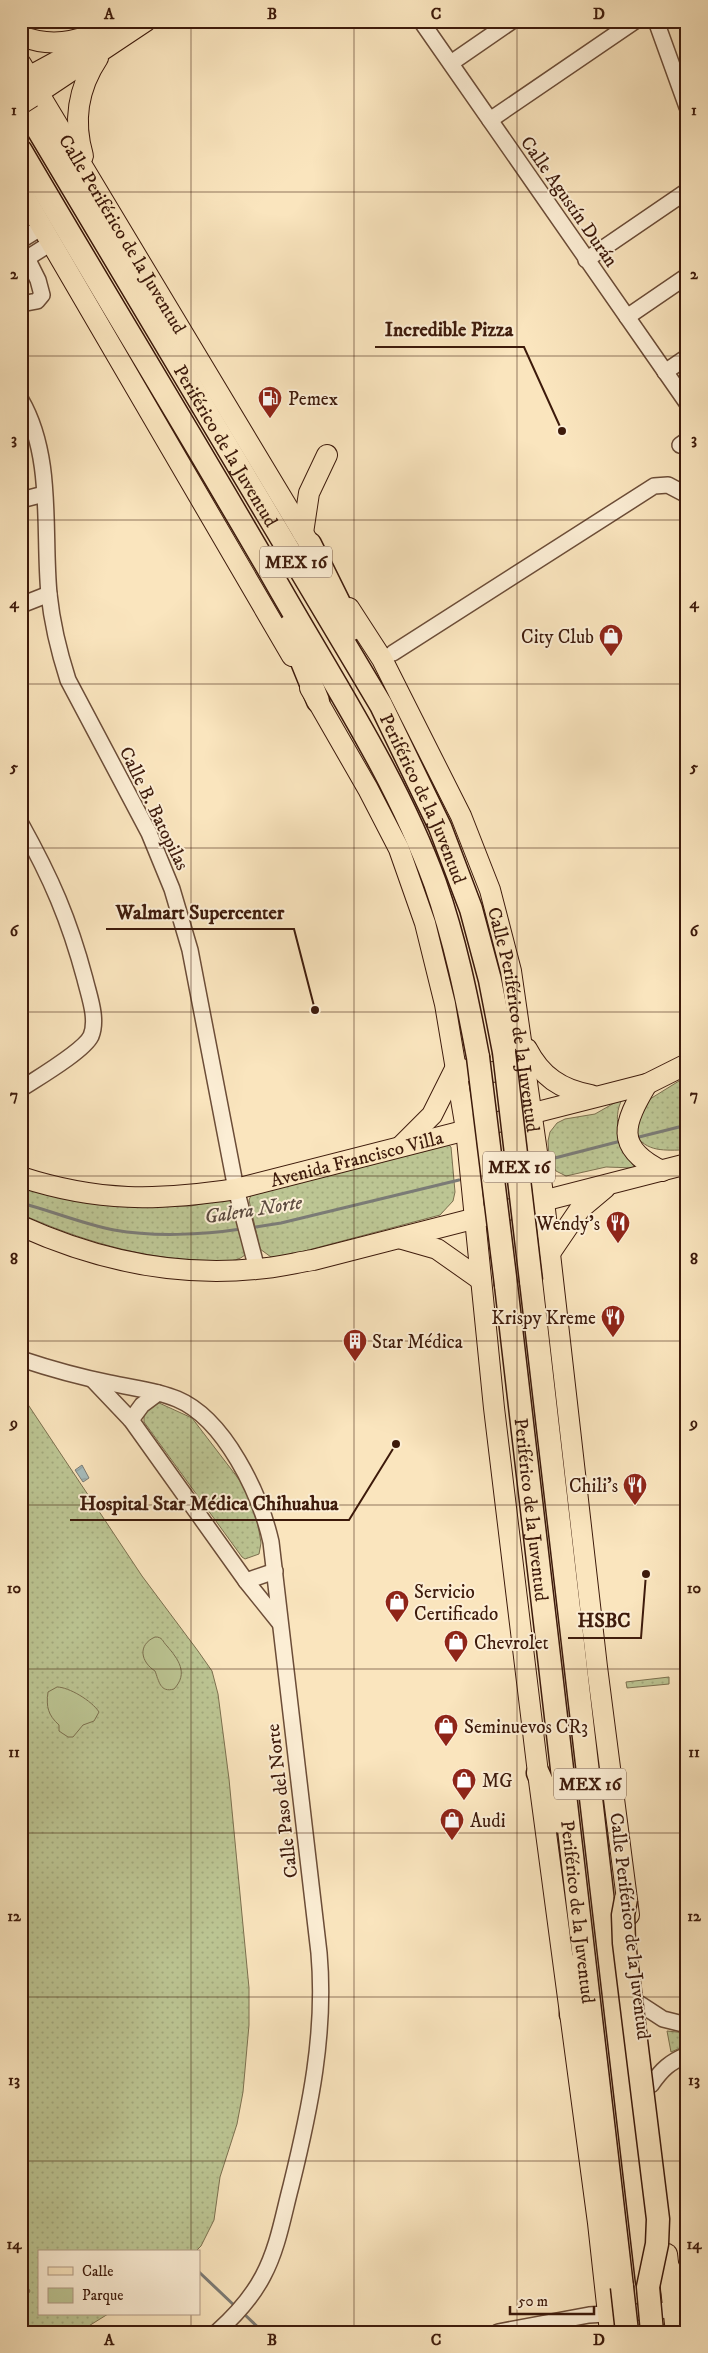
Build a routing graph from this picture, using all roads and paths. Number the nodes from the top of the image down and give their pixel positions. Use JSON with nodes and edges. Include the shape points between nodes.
{"nodes":[{"id":1,"x":146,"y":21,"type":"edge"},
{"id":2,"x":421,"y":21,"type":"edge"},
{"id":3,"x":512,"y":21,"type":"edge"},
{"id":4,"x":635,"y":21,"type":"edge"},
{"id":5,"x":656,"y":21,"type":"edge"},
{"id":6,"x":119,"y":22,"type":"edge"},
{"id":7,"x":21,"y":36,"type":"edge"},
{"id":8,"x":102,"y":52,"type":"junction"},
{"id":9,"x":451,"y":62,"type":"junction"},
{"id":10,"x":684,"y":86,"type":"edge"},
{"id":11,"x":26,"y":87,"type":"edge"},
{"id":12,"x":687,"y":107,"type":"edge"},
{"id":13,"x":490,"y":120,"type":"junction"},
{"id":14,"x":21,"y":151,"type":"edge"},
{"id":15,"x":88,"y":173,"type":"junction"},
{"id":16,"x":21,"y":191,"type":"edge"},
{"id":17,"x":687,"y":191,"type":"edge"},
{"id":18,"x":47,"y":235,"type":"junction"},
{"id":19,"x":21,"y":240,"type":"edge"},
{"id":20,"x":24,"y":260,"type":"edge"},
{"id":21,"x":586,"y":260,"type":"junction"},
{"id":22,"x":687,"y":276,"type":"edge"},
{"id":23,"x":21,"y":304,"type":"edge"},
{"id":24,"x":626,"y":317,"type":"junction"},
{"id":25,"x":687,"y":357,"type":"edge"},
{"id":26,"x":665,"y":372,"type":"junction"},
{"id":27,"x":21,"y":400,"type":"edge"},
{"id":28,"x":687,"y":403,"type":"edge"},
{"id":29,"x":327,"y":455,"type":"dead end"},
{"id":30,"x":44,"y":494,"type":"junction"},
{"id":31,"x":687,"y":495,"type":"edge"},
{"id":32,"x":21,"y":500,"type":"edge"},
{"id":33,"x":306,"y":539,"type":"junction"},
{"id":34,"x":257,"y":549,"type":"junction"},
{"id":35,"x":49,"y":594,"type":"junction"},
{"id":36,"x":21,"y":604,"type":"edge"},
{"id":37,"x":399,"y":650,"type":"dead end"},
{"id":38,"x":318,"y":701,"type":"junction"},
{"id":39,"x":381,"y":705,"type":"junction"},
{"id":40,"x":21,"y":824,"type":"edge"},
{"id":41,"x":517,"y":1050,"type":"junction"},
{"id":42,"x":687,"y":1064,"type":"edge"},
{"id":43,"x":456,"y":1067,"type":"junction"},
{"id":44,"x":647,"y":1084,"type":"junction"},
{"id":45,"x":21,"y":1089,"type":"edge"},
{"id":46,"x":596,"y":1095,"type":"junction"},
{"id":47,"x":533,"y":1112,"type":"junction"},
{"id":48,"x":466,"y":1129,"type":"junction"},
{"id":49,"x":398,"y":1148,"type":"junction"},
{"id":50,"x":687,"y":1164,"type":"edge"},
{"id":51,"x":662,"y":1171,"type":"junction"},
{"id":52,"x":21,"y":1177,"type":"edge"},
{"id":53,"x":610,"y":1184,"type":"junction"},
{"id":54,"x":236,"y":1189,"type":"junction"},
{"id":55,"x":544,"y":1200,"type":"junction"},
{"id":56,"x":474,"y":1218,"type":"junction"},
{"id":57,"x":21,"y":1226,"type":"edge"},
{"id":58,"x":397,"y":1239,"type":"junction"},
{"id":59,"x":550,"y":1253,"type":"junction"},
{"id":60,"x":257,"y":1269,"type":"junction"},
{"id":61,"x":481,"y":1280,"type":"junction"},
{"id":62,"x":488,"y":1344,"type":"junction"},
{"id":63,"x":560,"y":1345,"type":"junction"},
{"id":64,"x":21,"y":1360,"type":"edge"},
{"id":65,"x":92,"y":1379,"type":"junction"},
{"id":66,"x":158,"y":1393,"type":"junction"},
{"id":67,"x":132,"y":1420,"type":"junction"},
{"id":68,"x":275,"y":1571,"type":"junction"},
{"id":69,"x":246,"y":1581,"type":"junction"},
{"id":70,"x":279,"y":1622,"type":"junction"},
{"id":71,"x":538,"y":1773,"type":"junction"},
{"id":72,"x":590,"y":1787,"type":"junction"},
{"id":73,"x":569,"y":1840,"type":"junction"},
{"id":74,"x":626,"y":1899,"type":"junction"},
{"id":75,"x":578,"y":1908,"type":"junction"},
{"id":76,"x":640,"y":2004,"type":"junction"},
{"id":77,"x":571,"y":2014,"type":"junction"},
{"id":78,"x":687,"y":2024,"type":"edge"},
{"id":79,"x":687,"y":2056,"type":"edge"},
{"id":80,"x":651,"y":2085,"type":"junction"},
{"id":81,"x":669,"y":2269,"type":"junction"},
{"id":82,"x":687,"y":2284,"type":"edge"},
{"id":83,"x":648,"y":2286,"type":"junction"},
{"id":84,"x":680,"y":2310,"type":"edge"},
{"id":85,"x":609,"y":2323,"type":"edge"},
{"id":86,"x":217,"y":2332,"type":"edge"},
{"id":87,"x":498,"y":2332,"type":"edge"},
{"id":88,"x":626,"y":2332,"type":"edge"},
{"id":89,"x":652,"y":2332,"type":"edge"},
{"id":90,"x":676,"y":2332,"type":"edge"}],
"edges":[{"from":1,"to":8,"type":"main road"},
{"from":2,"to":9,"type":"street","name":"Calle Agustín Durán"},
{"from":3,"to":9,"type":"street"},
{"from":4,"to":13,"type":"street"},
{"from":5,"to":10,"type":"street"},
{"from":6,"to":7,"type":"main road","via":[[69,41],[46,42]]},
{"from":6,"to":11,"type":"main road"},
{"from":8,"to":11,"type":"main road"},
{"from":8,"to":15,"type":"main road","via":[[86,79],[78,114],[80,146]]},
{"from":9,"to":13,"type":"street","name":"Calle Agustín Durán"},
{"from":10,"to":12,"type":"street"},
{"from":11,"to":15,"type":"main road","name":"Calle Periférico de la Juventud"},
{"from":11,"to":39,"type":"highway","name":"Periférico de la Juventud","number":"MEX 16"},
{"from":13,"to":21,"type":"street","name":"Calle Agustín Durán"},
{"from":14,"to":34,"type":"highway","name":"Periférico de la Juventud","number":"MEX 16"},
{"from":15,"to":33,"type":"main road","name":"Calle Periférico de la Juventud"},
{"from":16,"to":18,"type":"main road"},
{"from":17,"to":21,"type":"street"},
{"from":18,"to":19,"type":"street"},
{"from":18,"to":20,"type":"street"},
{"from":18,"to":38,"type":"main road"},
{"from":20,"to":23,"type":"street","via":[[38,280],[42,295],[37,301]]},
{"from":21,"to":24,"type":"street","name":"Calle Agustín Durán"},
{"from":22,"to":24,"type":"street"},
{"from":24,"to":26,"type":"street","name":"Calle Agustín Durán"},
{"from":25,"to":26,"type":"street"},
{"from":26,"to":28,"type":"street","name":"Calle Agustín Durán"},
{"from":27,"to":30,"type":"street","name":"Calle B. Batopilas","via":[[37,436]]},
{"from":29,"to":33,"type":"main road","via":[[309,493]]},
{"from":30,"to":32,"type":"street"},
{"from":30,"to":35,"type":"street","name":"Calle B. Batopilas"},
{"from":31,"to":37,"type":"street","via":[[668,485],[654,486]]},
{"from":33,"to":39,"type":"highway","via":[[363,652]]},
{"from":33,"to":41,"type":"main road","name":"Calle Periférico de la Juventud","via":[[382,659],[461,816],[484,874],[511,971]]},
{"from":34,"to":38,"type":"highway"},
{"from":34,"to":73,"type":"highway","name":"Periférico de la Juventud","number":"MEX 16","bridge":true,"via":[[352,712],[406,814],[448,922],[478,1057]]},
{"from":35,"to":36,"type":"street"},
{"from":35,"to":54,"type":"street","name":"Calle B. Batopilas","via":[[60,656],[68,680],[149,833],[172,888],[190,950]]},
{"from":38,"to":43,"type":"main road","via":[[368,789],[404,865],[425,923]]},
{"from":39,"to":41,"type":"highway","name":"Periférico de la Juventud","number":"MEX 16","via":[[440,827],[468,901],[490,980]]},
{"from":40,"to":45,"type":"street","via":[[57,893],[72,932],[93,1019],[90,1037],[82,1047]]},
{"from":41,"to":43,"type":"main road","via":[[513,1067],[484,1073]]},
{"from":41,"to":46,"type":"main road","via":[[534,1062],[545,1076],[564,1088]]},
{"from":41,"to":47,"type":"main road","name":"Calle Periférico de la Juventud"},
{"from":41,"to":72,"type":"highway","name":"Periférico de la Juventud","number":"MEX 16","bridge":true,"via":[[531,1281]]},
{"from":42,"to":44,"type":"main road","name":"Avenida Francisco Villa"},
{"from":43,"to":48,"type":"main road"},
{"from":43,"to":49,"type":"main road","via":[[432,1115]]},
{"from":44,"to":46,"type":"main road","name":"Avenida Francisco Villa"},
{"from":44,"to":51,"type":"main road","via":[[628,1117],[629,1139],[639,1157]]},
{"from":46,"to":47,"type":"main road","name":"Avenida Francisco Villa"},
{"from":47,"to":48,"type":"main road","name":"Avenida Francisco Villa"},
{"from":47,"to":55,"type":"main road","name":"Calle Periférico de la Juventud"},
{"from":48,"to":49,"type":"main road","name":"Avenida Francisco Villa"},
{"from":48,"to":56,"type":"main road"},
{"from":49,"to":54,"type":"main road","name":"Avenida Francisco Villa"},
{"from":50,"to":51,"type":"main road"},
{"from":51,"to":53,"type":"main road"},
{"from":52,"to":54,"type":"main road","name":"Avenida Francisco Villa","via":[[68,1190],[130,1199],[186,1197]]},
{"from":53,"to":55,"type":"main road"},
{"from":53,"to":59,"type":"main road","via":[[580,1209]]},
{"from":54,"to":60,"type":"street","name":"Calle B. Batopilas"},
{"from":55,"to":56,"type":"main road"},
{"from":55,"to":59,"type":"main road","name":"Calle Periférico de la Juventud"},
{"from":56,"to":58,"type":"main road"},
{"from":56,"to":61,"type":"main road"},
{"from":57,"to":60,"type":"main road","via":[[70,1246],[132,1264],[200,1270]]},
{"from":58,"to":60,"type":"main road","via":[[313,1260]]},
{"from":58,"to":61,"type":"main road","via":[[437,1249]]},
{"from":59,"to":63,"type":"main road","name":"Calle Periférico de la Juventud"},
{"from":61,"to":62,"type":"main road"},
{"from":62,"to":63,"type":"main road","via":[[491,1334],[485,1278],[487,1263],[502,1248],[521,1244],[530,1246],[541,1261],[549,1329]]},
{"from":62,"to":71,"type":"main road"},
{"from":63,"to":74,"type":"main road","name":"Calle Periférico de la Juventud"},
{"from":64,"to":65,"type":"street"},
{"from":65,"to":66,"type":"street","name":"Calle Paso del Norte"},
{"from":65,"to":67,"type":"street"},
{"from":66,"to":67,"type":"street","via":[[142,1405]]},
{"from":66,"to":68,"type":"street","name":"Calle Paso del Norte","via":[[197,1412],[227,1445],[247,1475],[265,1518]]},
{"from":67,"to":69,"type":"street"},
{"from":68,"to":69,"type":"street"},
{"from":68,"to":70,"type":"street","name":"Calle Paso del Norte"},
{"from":69,"to":70,"type":"street"},
{"from":70,"to":86,"type":"street","name":"Calle Paso del Norte","via":[[319,1954],[320,2036],[306,2124],[272,2256],[256,2289]]},
{"from":71,"to":73,"type":"highway"},
{"from":71,"to":77,"type":"main road"},
{"from":72,"to":81,"type":"highway","via":[[601,1815],[636,2136],[651,2232],[660,2257]]},
{"from":72,"to":83,"type":"highway","name":"Periférico de la Juventud","number":"MEX 16"},
{"from":73,"to":75,"type":"highway","name":"Periférico de la Juventud","number":"MEX 16"},
{"from":74,"to":76,"type":"main road","name":"Calle Periférico de la Juventud"},
{"from":74,"to":83,"type":"highway","bridge":true,"via":[[624,1943],[658,2219],[657,2244]]},
{"from":75,"to":77,"type":"highway"},
{"from":75,"to":88,"type":"highway","name":"Periférico de la Juventud","number":"MEX 16","bridge":true},
{"from":76,"to":78,"type":"street","via":[[663,2019]]},
{"from":76,"to":80,"type":"main road","name":"Calle Periférico de la Juventud"},
{"from":77,"to":85,"type":"main road"},
{"from":79,"to":80,"type":"street","via":[[662,2069]]},
{"from":80,"to":81,"type":"main road","name":"Calle Periférico de la Juventud"},
{"from":81,"to":82,"type":"main road"},
{"from":81,"to":84,"type":"main road","name":"Calle Periférico de la Juventud"},
{"from":83,"to":89,"type":"highway","number":"MEX 16","bridge":true},
{"from":84,"to":85,"type":"street"},
{"from":84,"to":90,"type":"main road","name":"Calle Periférico de la Juventud"},
{"from":85,"to":87,"type":"street","via":[[571,2318]]}]}
